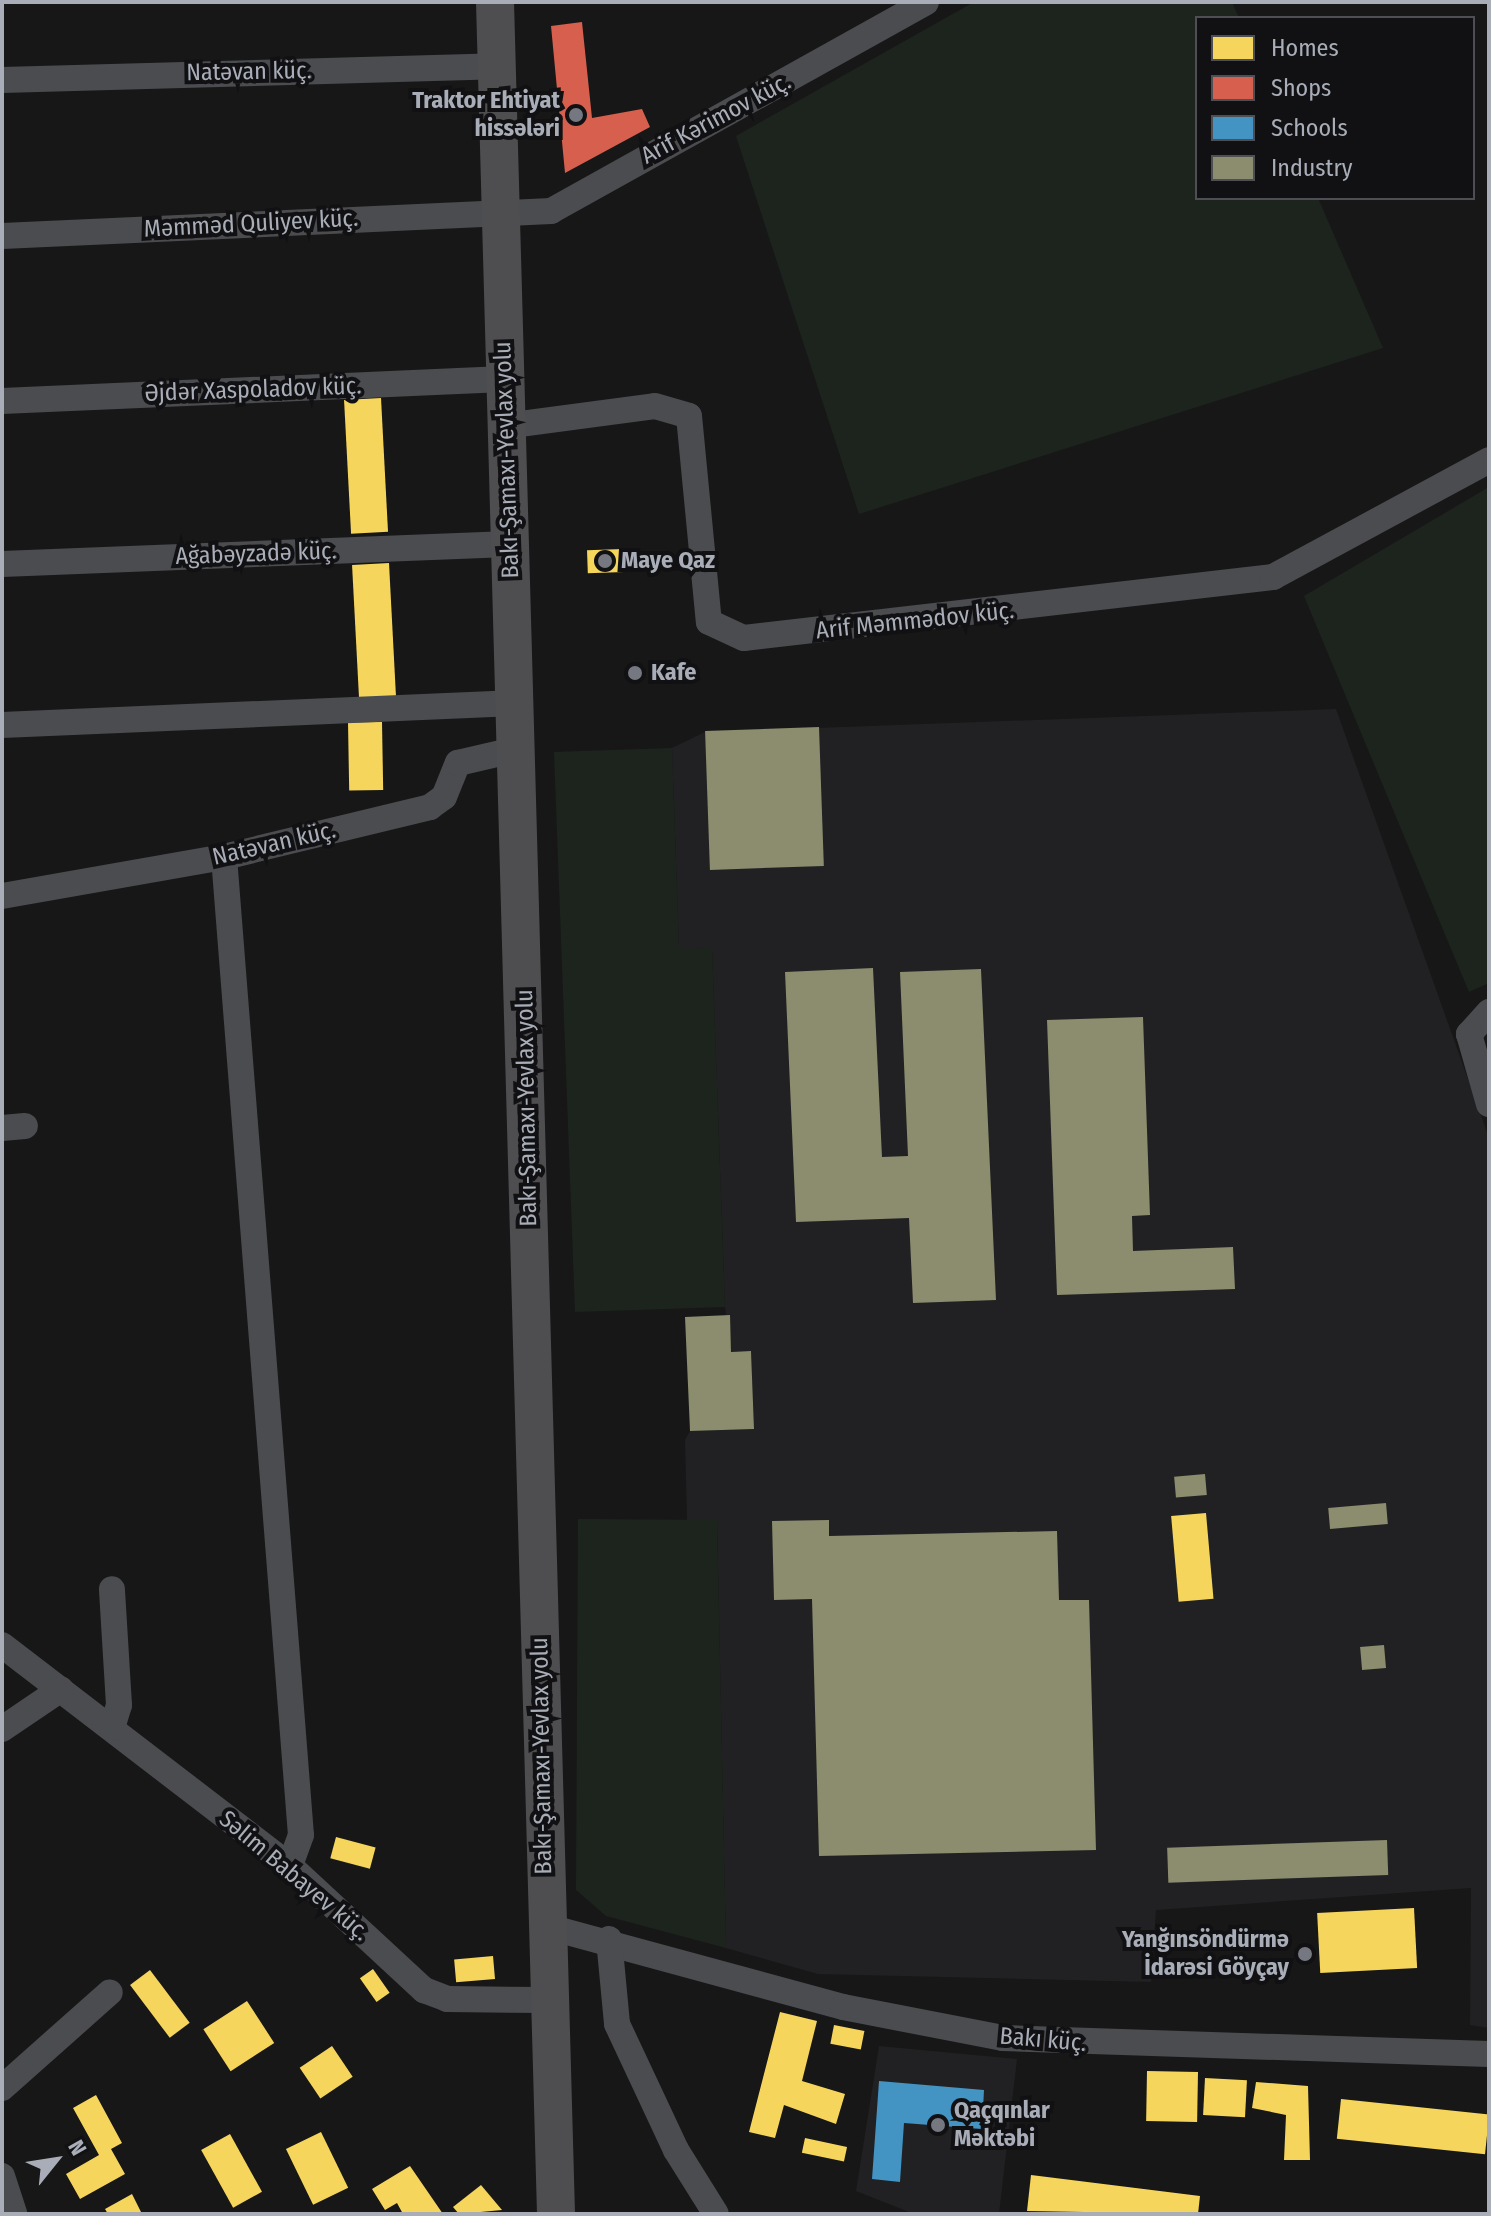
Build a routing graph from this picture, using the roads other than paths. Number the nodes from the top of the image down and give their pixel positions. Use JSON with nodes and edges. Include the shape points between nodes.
{"nodes":[{"id":1,"x":495,"y":2,"type":"edge"},
{"id":2,"x":926,"y":2,"type":"edge"},
{"id":3,"x":497,"y":66,"type":"junction"},
{"id":4,"x":2,"y":80,"type":"edge"},
{"id":5,"x":500,"y":213,"type":"junction"},
{"id":6,"x":2,"y":236,"type":"edge"},
{"id":7,"x":504,"y":379,"type":"junction"},
{"id":8,"x":2,"y":401,"type":"edge"},
{"id":9,"x":506,"y":426,"type":"junction"},
{"id":10,"x":1489,"y":460,"type":"edge"},
{"id":11,"x":509,"y":544,"type":"junction"},
{"id":12,"x":2,"y":564,"type":"edge"},
{"id":13,"x":516,"y":703,"type":"junction"},
{"id":14,"x":2,"y":725,"type":"edge"},
{"id":15,"x":518,"y":749,"type":"junction"},
{"id":16,"x":224,"y":857,"type":"junction"},
{"id":17,"x":2,"y":896,"type":"edge"},
{"id":18,"x":1489,"y":1012,"type":"edge"},
{"id":19,"x":1489,"y":1104,"type":"edge"},
{"id":20,"x":112,"y":1589,"type":"dead end"},
{"id":21,"x":2,"y":1645,"type":"edge"},
{"id":22,"x":61,"y":1689,"type":"junction"},
{"id":23,"x":112,"y":1728,"type":"junction"},
{"id":24,"x":2,"y":1729,"type":"edge"},
{"id":25,"x":290,"y":1866,"type":"junction"},
{"id":26,"x":545,"y":1926,"type":"junction"},
{"id":27,"x":609,"y":1939,"type":"junction"},
{"id":28,"x":110,"y":1992,"type":"dead end"},
{"id":29,"x":548,"y":2000,"type":"junction"},
{"id":30,"x":1489,"y":2054,"type":"edge"},
{"id":31,"x":2,"y":2088,"type":"edge"},
{"id":32,"x":2,"y":2176,"type":"edge"},
{"id":33,"x":14,"y":2214,"type":"edge"},
{"id":34,"x":556,"y":2214,"type":"edge"},
{"id":35,"x":716,"y":2214,"type":"edge"}],
"edges":[{"from":1,"to":3,"type":"highway","name":"Bakı-Şamaxı-Yevlax yolu"},
{"from":2,"to":5,"type":"street","name":"Arif Kərimov küç.","via":[[551,211]]},
{"from":3,"to":4,"type":"street","name":"Natəvan küç."},
{"from":3,"to":5,"type":"highway","name":"Bakı-Şamaxı-Yevlax yolu"},
{"from":5,"to":6,"type":"street","name":"Məmməd Quliyev küç."},
{"from":5,"to":7,"type":"highway","name":"Bakı-Şamaxı-Yevlax yolu"},
{"from":7,"to":8,"type":"street","name":"Əjdər Xaspoladov küç."},
{"from":7,"to":9,"type":"highway","name":"Bakı-Şamaxı-Yevlax yolu"},
{"from":9,"to":10,"type":"street","name":"Arif Məmmədov küç.","via":[[655,406],[689,416],[709,622],[744,638],[1273,577]]},
{"from":9,"to":11,"type":"highway","name":"Bakı-Şamaxı-Yevlax yolu"},
{"from":11,"to":12,"type":"street","name":"Ağabəyzadə küç."},
{"from":11,"to":13,"type":"highway","name":"Bakı-Şamaxı-Yevlax yolu"},
{"from":13,"to":14,"type":"street"},
{"from":13,"to":15,"type":"highway","name":"Bakı-Şamaxı-Yevlax yolu"},
{"from":15,"to":16,"type":"street","name":"Natəvan küç.","via":[[458,763],[444,797],[430,807]]},
{"from":15,"to":26,"type":"highway","name":"Bakı-Şamaxı-Yevlax yolu"},
{"from":16,"to":17,"type":"street","name":"Natəvan küç."},
{"from":16,"to":25,"type":"street","via":[[301,1835]]},
{"from":18,"to":19,"type":"street","via":[[1469,1034]]},
{"from":20,"to":23,"type":"street","via":[[119,1705]]},
{"from":21,"to":22,"type":"street","name":"Səlim Babayev küç."},
{"from":22,"to":23,"type":"street","name":"Səlim Babayev küç."},
{"from":22,"to":24,"type":"street"},
{"from":23,"to":25,"type":"street","name":"Səlim Babayev küç."},
{"from":25,"to":29,"type":"street","name":"Səlim Babayev küç.","via":[[424,1990],[447,1999]]},
{"from":26,"to":27,"type":"street","name":"Bakı küç."},
{"from":26,"to":29,"type":"highway","name":"Bakı-Şamaxı-Yevlax yolu"},
{"from":27,"to":30,"type":"street","name":"Bakı küç.","via":[[843,2007],[1003,2038]]},
{"from":27,"to":35,"type":"street","via":[[617,2024],[676,2150]]},
{"from":28,"to":31,"type":"street"},
{"from":29,"to":34,"type":"highway","name":"Bakı-Şamaxı-Yevlax yolu"},
{"from":32,"to":33,"type":"street"}]}
